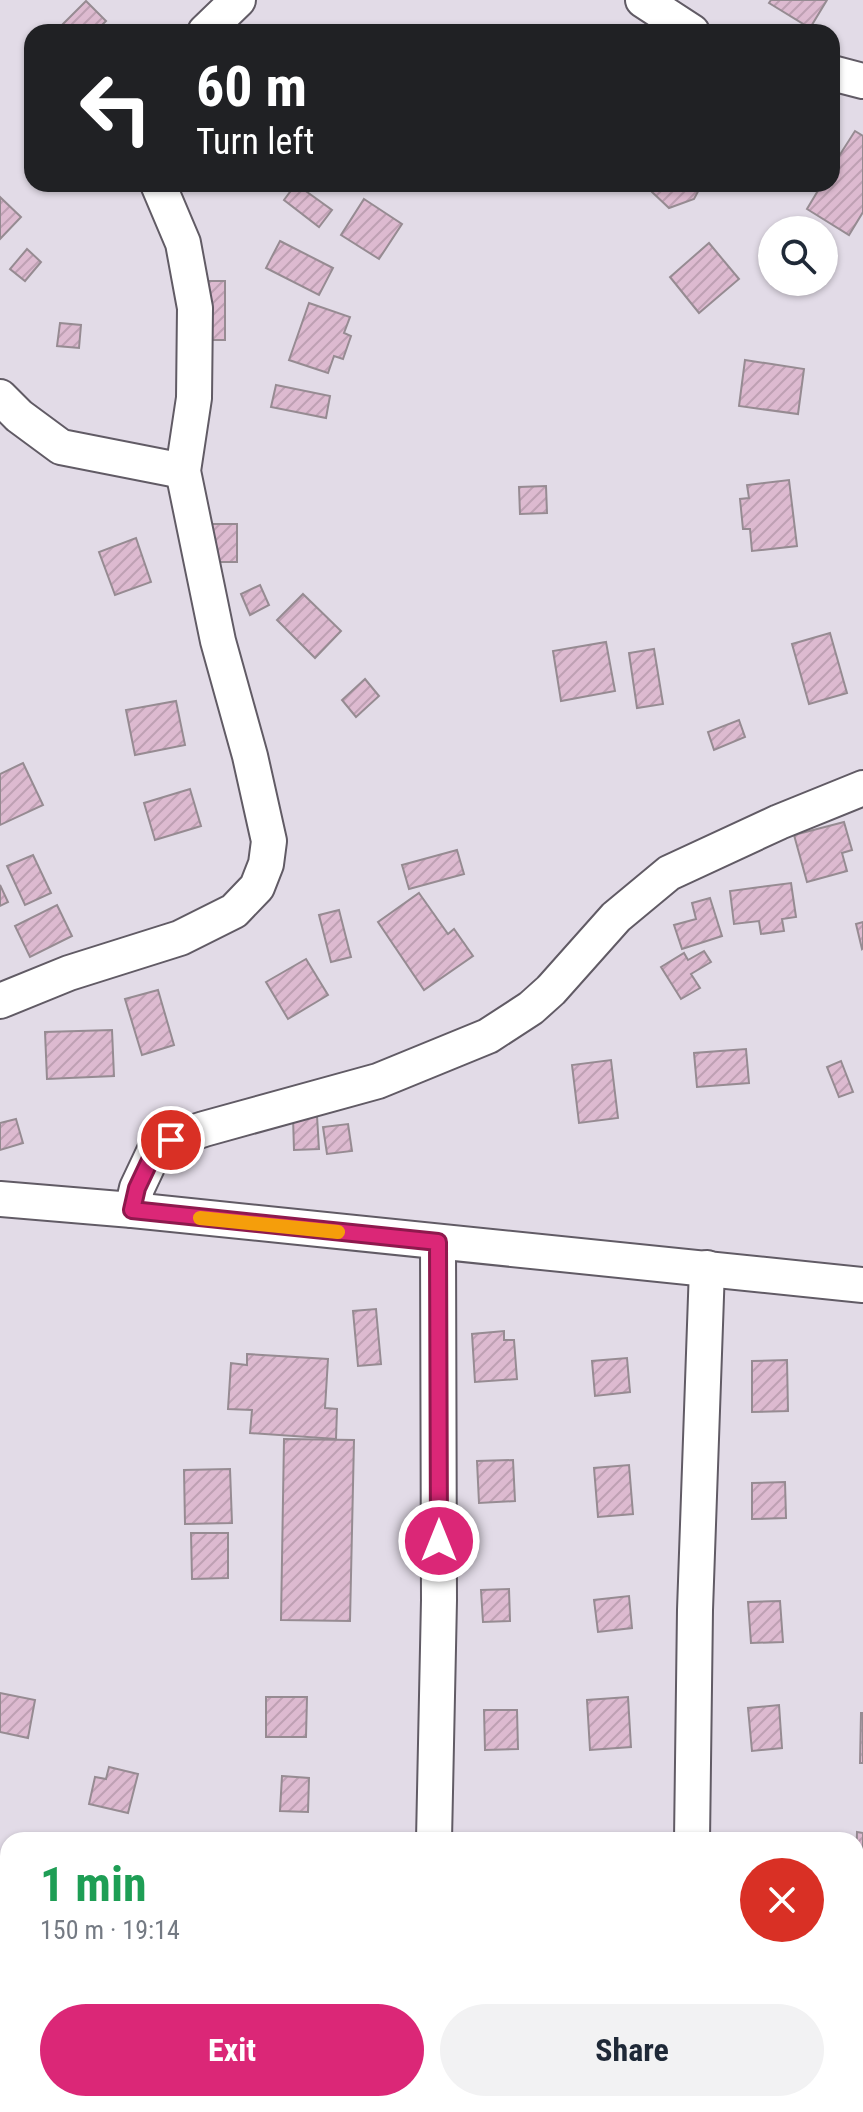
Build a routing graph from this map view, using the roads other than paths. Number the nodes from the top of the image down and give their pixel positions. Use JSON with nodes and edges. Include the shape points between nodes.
{"nodes":[{"id":1,"x":238,"y":0,"type":"edge"},
{"id":2,"x":643,"y":0,"type":"edge"},
{"id":3,"x":213,"y":24,"type":"edge"},
{"id":4,"x":680,"y":24,"type":"edge"},
{"id":5,"x":840,"y":75,"type":"edge"},
{"id":6,"x":863,"y":81,"type":"edge"},
{"id":7,"x":161,"y":192,"type":"edge"},
{"id":8,"x":0,"y":397,"type":"edge"},
{"id":9,"x":183,"y":471,"type":"junction"},
{"id":10,"x":863,"y":788,"type":"edge"},
{"id":11,"x":0,"y":1001,"type":"edge"},
{"id":12,"x":0,"y":1199,"type":"edge"},
{"id":13,"x":132,"y":1210,"type":"junction"},
{"id":14,"x":438,"y":1242,"type":"junction"},
{"id":15,"x":707,"y":1268,"type":"junction"},
{"id":16,"x":863,"y":1285,"type":"edge"},
{"id":17,"x":434,"y":1832,"type":"edge"},
{"id":18,"x":692,"y":1832,"type":"edge"}],
"edges":[{"from":1,"to":3,"type":"street"},
{"from":2,"to":4,"type":"street"},
{"from":5,"to":6,"type":"street"},
{"from":7,"to":9,"type":"street","via":[[183,243],[195,308],[194,398]]},
{"from":8,"to":9,"type":"street","via":[[61,447]]},
{"from":9,"to":11,"type":"street","via":[[218,641],[269,841],[262,875],[234,911],[180,938]]},
{"from":10,"to":13,"type":"street","via":[[669,873],[616,917],[551,990],[488,1036],[378,1081],[171,1140],[154,1152]]},
{"from":12,"to":13,"type":"street"},
{"from":13,"to":14,"type":"street"},
{"from":14,"to":15,"type":"street"},
{"from":14,"to":17,"type":"street"},
{"from":15,"to":16,"type":"street"},
{"from":15,"to":18,"type":"street"}]}
